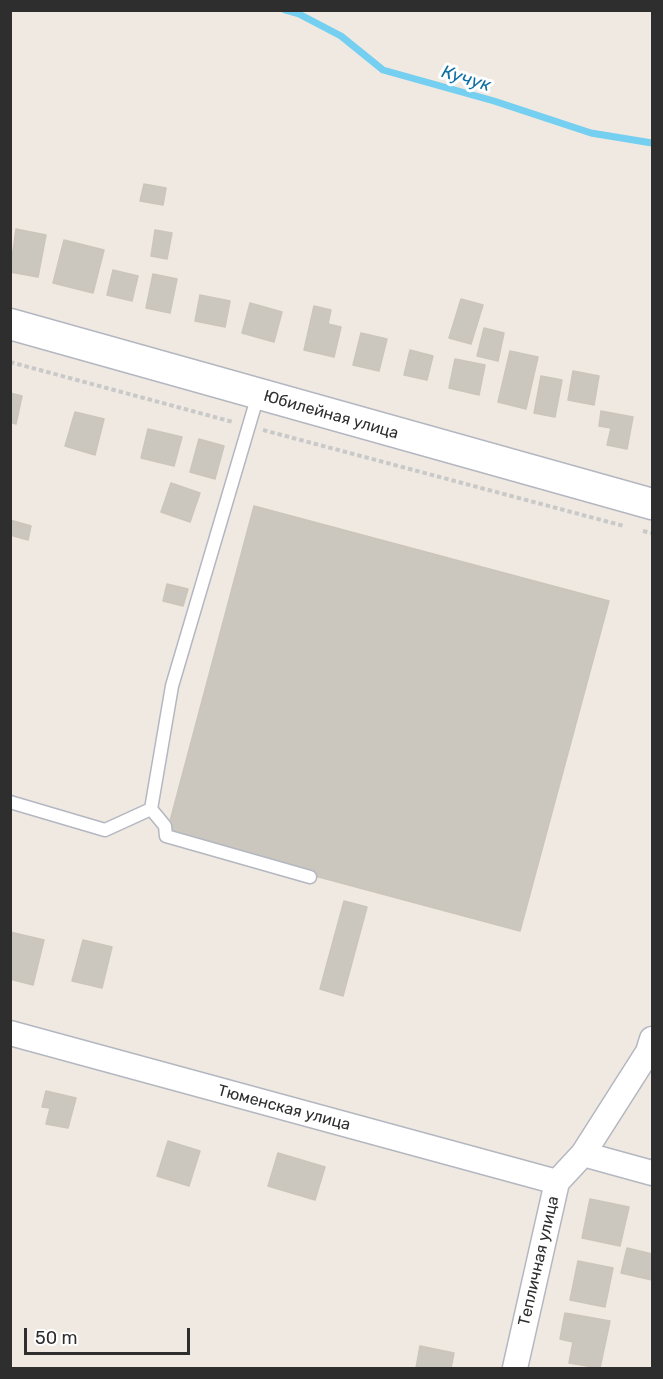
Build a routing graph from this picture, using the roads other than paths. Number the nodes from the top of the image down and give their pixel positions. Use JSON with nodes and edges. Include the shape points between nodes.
{"nodes":[{"id":1,"x":10,"y":324,"type":"edge"},
{"id":2,"x":258,"y":394,"type":"junction"},
{"id":3,"x":647,"y":517,"type":"edge"},
{"id":4,"x":10,"y":802,"type":"edge"},
{"id":5,"x":151,"y":809,"type":"junction"},
{"id":6,"x":310,"y":877,"type":"dead end"},
{"id":7,"x":10,"y":1033,"type":"edge"},
{"id":8,"x":652,"y":1039,"type":"edge"},
{"id":9,"x":583,"y":1154,"type":"junction"},
{"id":10,"x":652,"y":1173,"type":"edge"},
{"id":11,"x":557,"y":1182,"type":"junction"},
{"id":12,"x":515,"y":1368,"type":"edge"}],
"edges":[{"from":1,"to":2,"type":"street","name":"Юбилейная улица"},
{"from":2,"to":3,"type":"street","name":"Юбилейная улица"},
{"from":2,"to":5,"type":"lane","via":[[172,686]]},
{"from":4,"to":5,"type":"lane","via":[[105,830]]},
{"from":5,"to":6,"type":"lane","via":[[165,826],[166,836]]},
{"from":7,"to":11,"type":"street","name":"Тюменская улица"},
{"from":8,"to":9,"type":"street","name":"Тепличная улица","via":[[648,1052]]},
{"from":9,"to":10,"type":"street"},
{"from":9,"to":11,"type":"street","name":"Тепличная улица"},
{"from":11,"to":12,"type":"street","name":"Тепличная улица"}]}
